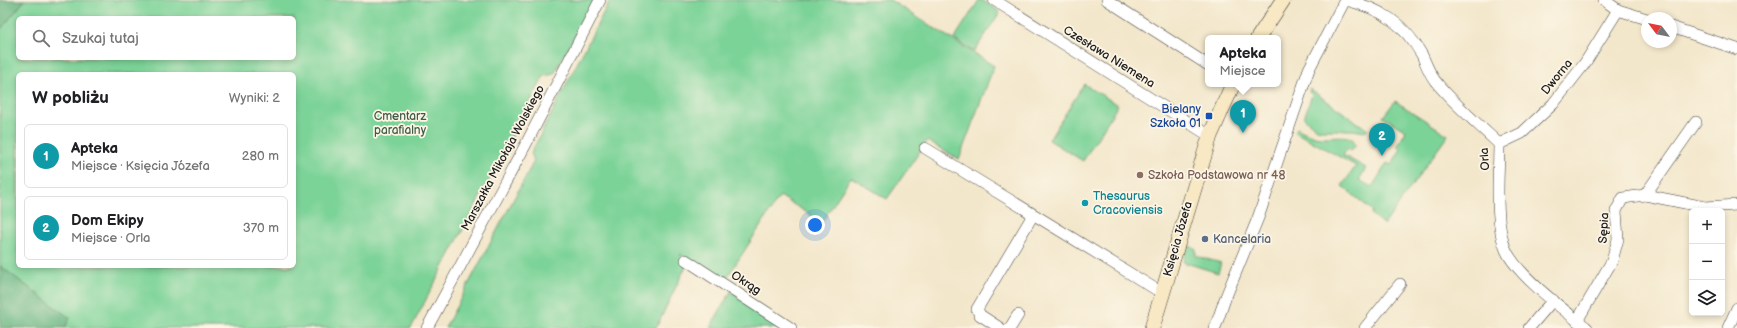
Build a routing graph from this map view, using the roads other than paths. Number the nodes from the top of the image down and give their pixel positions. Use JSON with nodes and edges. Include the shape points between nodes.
{"nodes":[{"id":1,"x":600,"y":0,"type":"edge"},
{"id":2,"x":994,"y":0,"type":"edge"},
{"id":3,"x":1107,"y":0,"type":"edge"},
{"id":4,"x":1283,"y":0,"type":"edge"},
{"id":5,"x":1345,"y":0,"type":"edge"},
{"id":6,"x":1604,"y":0,"type":"edge"},
{"id":7,"x":1618,"y":10,"type":"junction"},
{"id":8,"x":1641,"y":17,"type":"edge"},
{"id":9,"x":1677,"y":29,"type":"edge"},
{"id":10,"x":1260,"y":35,"type":"edge"},
{"id":11,"x":1737,"y":49,"type":"edge"},
{"id":12,"x":1205,"y":63,"type":"edge"},
{"id":13,"x":1232,"y":87,"type":"edge"},
{"id":14,"x":1696,"y":122,"type":"dead end"},
{"id":15,"x":1210,"y":136,"type":"junction"},
{"id":16,"x":1499,"y":144,"type":"junction"},
{"id":17,"x":925,"y":148,"type":"dead end"},
{"id":18,"x":1645,"y":195,"type":"junction"},
{"id":19,"x":1737,"y":205,"type":"edge"},
{"id":20,"x":1033,"y":215,"type":"junction"},
{"id":21,"x":686,"y":260,"type":"dead end"},
{"id":22,"x":1400,"y":284,"type":"dead end"},
{"id":23,"x":1162,"y":294,"type":"junction"},
{"id":24,"x":1553,"y":300,"type":"junction"},
{"id":25,"x":1737,"y":308,"type":"edge"},
{"id":26,"x":1018,"y":315,"type":"dead end"},
{"id":27,"x":1577,"y":321,"type":"junction"},
{"id":28,"x":427,"y":328,"type":"edge"},
{"id":29,"x":791,"y":328,"type":"edge"},
{"id":30,"x":1000,"y":328,"type":"edge"},
{"id":31,"x":1010,"y":328,"type":"edge"},
{"id":32,"x":1152,"y":328,"type":"edge"},
{"id":33,"x":1215,"y":328,"type":"edge"},
{"id":34,"x":1365,"y":328,"type":"edge"},
{"id":35,"x":1529,"y":328,"type":"edge"},
{"id":36,"x":1587,"y":328,"type":"edge"},
{"id":37,"x":1728,"y":328,"type":"edge"}],
"edges":[{"from":1,"to":28,"type":"street","name":"Marszałka Mikołaja Wolskiego"},
{"from":2,"to":15,"type":"street","name":"Czesława Niemena"},
{"from":3,"to":12,"type":"street"},
{"from":4,"to":10,"type":"street"},
{"from":5,"to":16,"type":"street","name":"Orla","via":[[1366,5],[1387,16],[1406,31],[1435,81]]},
{"from":5,"to":33,"type":"street","via":[[1309,69],[1258,218],[1224,299]]},
{"from":6,"to":7,"type":"street"},
{"from":7,"to":8,"type":"street"},
{"from":7,"to":16,"type":"street","name":"Dworna","via":[[1585,63],[1553,104],[1522,133]]},
{"from":9,"to":11,"type":"street"},
{"from":13,"to":15,"type":"street","name":"Księcia Józefa"},
{"from":14,"to":18,"type":"street"},
{"from":15,"to":23,"type":"street","name":"Księcia Józefa"},
{"from":16,"to":24,"type":"street","name":"Orla","via":[[1500,224],[1506,249],[1516,267]]},
{"from":17,"to":20,"type":"street"},
{"from":18,"to":19,"type":"street","name":"Sępia","via":[[1705,207]]},
{"from":18,"to":27,"type":"street","name":"Sępia","via":[[1623,198],[1616,211],[1618,239],[1612,261]]},
{"from":20,"to":23,"type":"street"},
{"from":20,"to":30,"type":"street","via":[[977,309],[980,315]]},
{"from":21,"to":29,"type":"street","name":"Okrąg"},
{"from":22,"to":34,"type":"street"},
{"from":23,"to":32,"type":"street","name":"Księcia Józefa"},
{"from":24,"to":27,"type":"street","name":"Orla"},
{"from":24,"to":35,"type":"street"},
{"from":25,"to":37,"type":"street"},
{"from":26,"to":31,"type":"street"},
{"from":27,"to":36,"type":"street","name":"Orla"}]}
